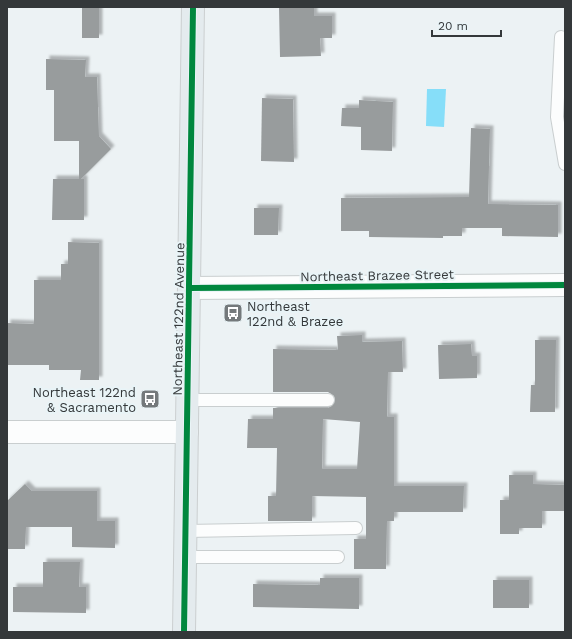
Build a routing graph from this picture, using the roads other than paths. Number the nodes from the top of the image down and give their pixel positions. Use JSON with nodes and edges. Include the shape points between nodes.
{"nodes":[{"id":1,"x":193,"y":7,"type":"edge"},
{"id":2,"x":561,"y":37,"type":"dead end"},
{"id":3,"x":565,"y":164,"type":"edge"},
{"id":4,"x":565,"y":284,"type":"edge"},
{"id":5,"x":189,"y":288,"type":"junction"},
{"id":6,"x":188,"y":400,"type":"junction"},
{"id":7,"x":328,"y":400,"type":"dead end"},
{"id":8,"x":7,"y":432,"type":"edge"},
{"id":9,"x":187,"y":432,"type":"junction"},
{"id":10,"x":356,"y":528,"type":"dead end"},
{"id":11,"x":186,"y":531,"type":"junction"},
{"id":12,"x":185,"y":557,"type":"junction"},
{"id":13,"x":338,"y":558,"type":"dead end"},
{"id":14,"x":184,"y":632,"type":"edge"}],
"edges":[{"from":1,"to":5,"type":"main road","name":"Northeast 122nd Avenue"},
{"from":2,"to":3,"type":"lane","via":[[557,117]]},
{"from":4,"to":5,"type":"street","name":"Northeast Brazee Street"},
{"from":5,"to":6,"type":"main road","name":"Northeast 122nd Avenue"},
{"from":6,"to":7,"type":"lane"},
{"from":6,"to":9,"type":"main road","name":"Northeast 122nd Avenue"},
{"from":8,"to":9,"type":"street"},
{"from":9,"to":11,"type":"main road","name":"Northeast 122nd Avenue"},
{"from":10,"to":11,"type":"lane"},
{"from":11,"to":12,"type":"main road","name":"Northeast 122nd Avenue"},
{"from":12,"to":13,"type":"lane"},
{"from":12,"to":14,"type":"main road","name":"Northeast 122nd Avenue"}]}
